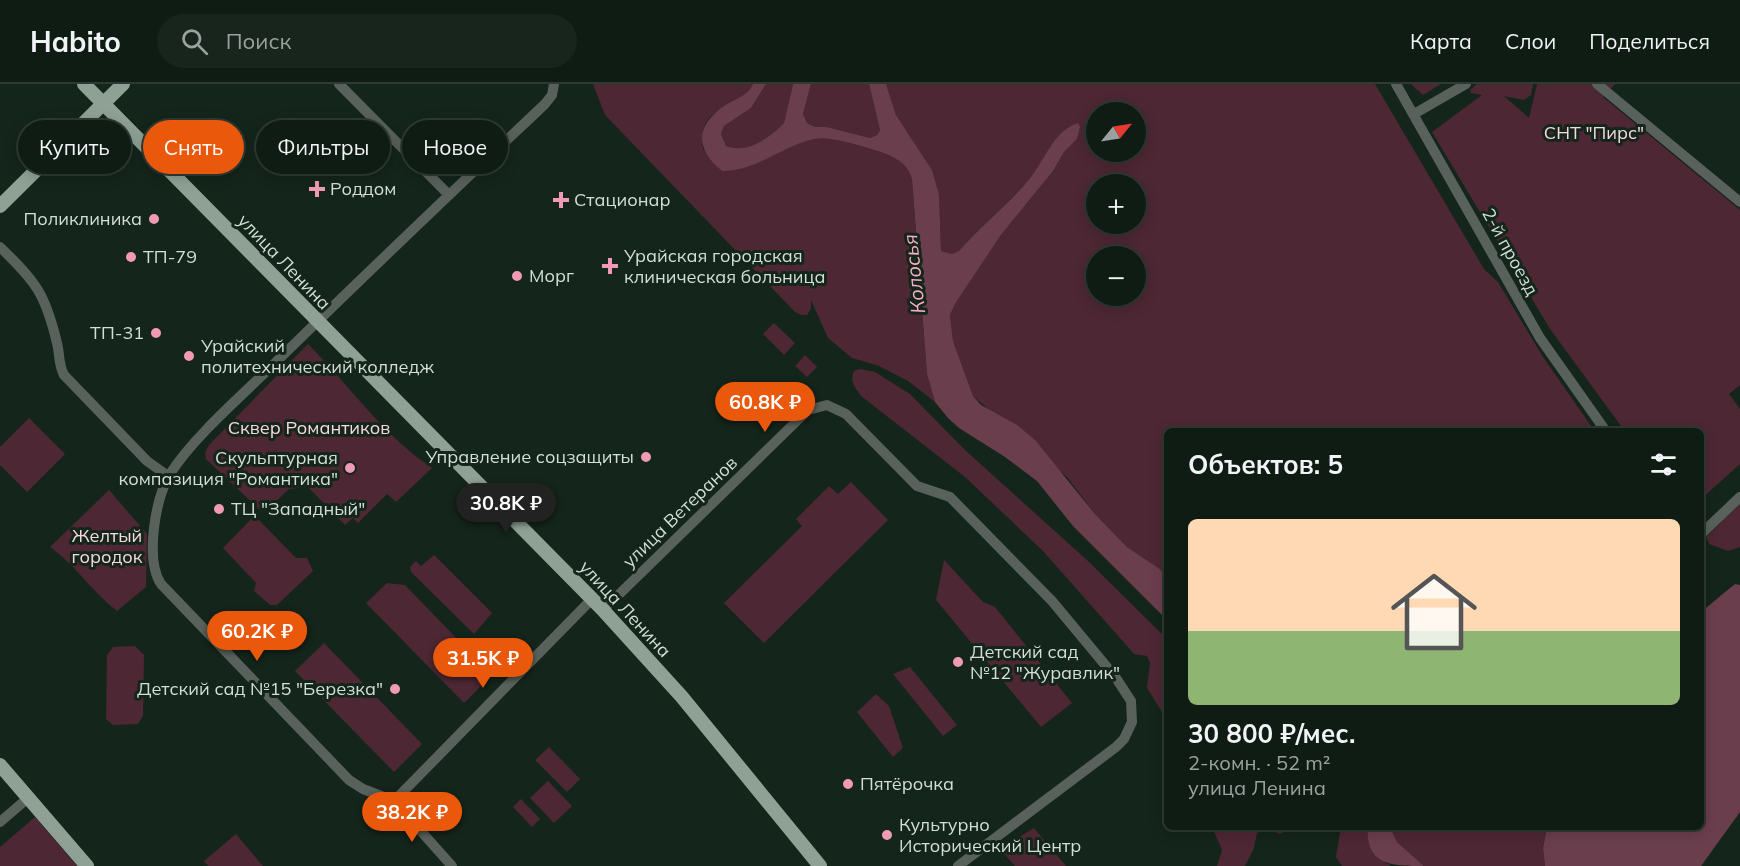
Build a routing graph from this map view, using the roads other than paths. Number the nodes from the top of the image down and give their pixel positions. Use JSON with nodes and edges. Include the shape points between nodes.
{"nodes":[{"id":1,"x":84,"y":84,"type":"edge"},
{"id":2,"x":123,"y":84,"type":"edge"},
{"id":3,"x":339,"y":84,"type":"edge"},
{"id":4,"x":554,"y":84,"type":"edge"},
{"id":5,"x":1396,"y":84,"type":"edge"},
{"id":6,"x":1466,"y":84,"type":"edge"},
{"id":7,"x":1604,"y":86,"type":"edge"},
{"id":8,"x":103,"y":104,"type":"junction"},
{"id":9,"x":1414,"y":114,"type":"junction"},
{"id":10,"x":449,"y":195,"type":"junction"},
{"id":11,"x":1740,"y":202,"type":"edge"},
{"id":12,"x":0,"y":206,"type":"edge"},
{"id":13,"x":0,"y":247,"type":"edge"},
{"id":14,"x":317,"y":322,"type":"junction"},
{"id":15,"x":1604,"y":428,"type":"edge"},
{"id":16,"x":168,"y":476,"type":"junction"},
{"id":17,"x":1740,"y":497,"type":"edge"},
{"id":18,"x":1704,"y":531,"type":"edge"},
{"id":19,"x":592,"y":599,"type":"junction"},
{"id":20,"x":603,"y":610,"type":"junction"},
{"id":21,"x":0,"y":765,"type":"edge"},
{"id":22,"x":28,"y":798,"type":"junction"},
{"id":23,"x":394,"y":801,"type":"junction"},
{"id":24,"x":0,"y":822,"type":"edge"},
{"id":25,"x":87,"y":866,"type":"edge"},
{"id":26,"x":452,"y":866,"type":"edge"},
{"id":27,"x":820,"y":866,"type":"edge"},
{"id":28,"x":958,"y":866,"type":"edge"}],
"edges":[{"from":1,"to":8,"type":"main road","name":"улица Ленина"},
{"from":2,"to":8,"type":"main road"},
{"from":3,"to":10,"type":"street"},
{"from":4,"to":10,"type":"street","via":[[545,104]]},
{"from":5,"to":9,"type":"street","name":"2-й проезд"},
{"from":6,"to":9,"type":"street"},
{"from":7,"to":11,"type":"street"},
{"from":8,"to":12,"type":"main road"},
{"from":8,"to":14,"type":"main road","name":"улица Ленина"},
{"from":9,"to":15,"type":"street","name":"2-й проезд","via":[[1540,338]]},
{"from":10,"to":14,"type":"street"},
{"from":13,"to":16,"type":"street","via":[[40,291],[64,375],[147,461]]},
{"from":14,"to":16,"type":"street"},
{"from":14,"to":19,"type":"main road","name":"улица Ленина"},
{"from":16,"to":23,"type":"street","via":[[154,533],[155,571],[161,584],[350,780]]},
{"from":17,"to":18,"type":"street"},
{"from":19,"to":20,"type":"main road","name":"улица Ленина"},
{"from":19,"to":23,"type":"street"},
{"from":20,"to":27,"type":"main road","name":"улица Ленина","via":[[675,690]]},
{"from":20,"to":28,"type":"street","name":"улица Ветеранов","via":[[813,407],[827,405],[841,411],[917,486],[950,497],[1046,594],[1131,701],[1129,730],[1116,747]]},
{"from":21,"to":22,"type":"main road"},
{"from":22,"to":24,"type":"street"},
{"from":22,"to":25,"type":"main road"},
{"from":23,"to":26,"type":"street"}]}
